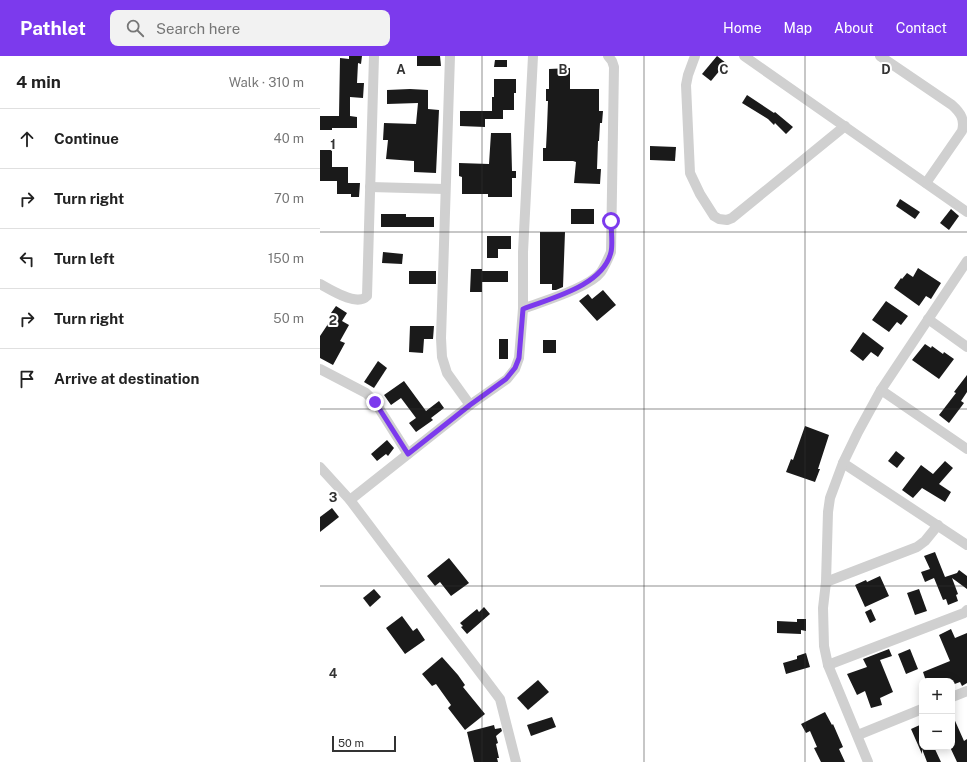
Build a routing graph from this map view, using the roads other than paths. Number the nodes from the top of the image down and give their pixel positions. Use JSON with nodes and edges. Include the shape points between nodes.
{"nodes":[{"id":1,"x":374,"y":56,"type":"edge"},
{"id":2,"x":450,"y":56,"type":"edge"},
{"id":3,"x":533,"y":56,"type":"edge"},
{"id":4,"x":608,"y":56,"type":"edge"},
{"id":5,"x":695,"y":56,"type":"edge"},
{"id":6,"x":744,"y":56,"type":"edge"},
{"id":7,"x":880,"y":56,"type":"edge"},
{"id":8,"x":846,"y":126,"type":"junction"},
{"id":9,"x":926,"y":183,"type":"junction"},
{"id":10,"x":370,"y":188,"type":"junction"},
{"id":11,"x":445,"y":189,"type":"junction"},
{"id":12,"x":967,"y":212,"type":"edge"},
{"id":13,"x":967,"y":261,"type":"edge"},
{"id":14,"x":320,"y":284,"type":"edge"},
{"id":15,"x":523,"y":309,"type":"junction"},
{"id":16,"x":928,"y":319,"type":"junction"},
{"id":17,"x":967,"y":347,"type":"edge"},
{"id":18,"x":320,"y":369,"type":"edge"},
{"id":19,"x":881,"y":390,"type":"junction"},
{"id":20,"x":470,"y":405,"type":"junction"},
{"id":21,"x":967,"y":450,"type":"edge"},
{"id":22,"x":408,"y":454,"type":"junction"},
{"id":23,"x":843,"y":462,"type":"junction"},
{"id":24,"x":320,"y":467,"type":"edge"},
{"id":25,"x":350,"y":500,"type":"junction"},
{"id":26,"x":938,"y":525,"type":"junction"},
{"id":27,"x":967,"y":545,"type":"edge"},
{"id":28,"x":826,"y":582,"type":"junction"},
{"id":29,"x":967,"y":610,"type":"edge"},
{"id":30,"x":828,"y":665,"type":"junction"},
{"id":31,"x":967,"y":691,"type":"edge"},
{"id":32,"x":955,"y":696,"type":"edge"},
{"id":33,"x":919,"y":710,"type":"edge"},
{"id":34,"x":858,"y":735,"type":"junction"},
{"id":35,"x":516,"y":762,"type":"edge"},
{"id":36,"x":868,"y":762,"type":"edge"}],
"edges":[{"from":1,"to":10,"type":"street"},
{"from":2,"to":11,"type":"street"},
{"from":3,"to":15,"type":"street","via":[[523,252]]},
{"from":4,"to":15,"type":"street","via":[[614,67],[611,252],[600,272],[590,281]]},
{"from":5,"to":8,"type":"street","via":[[686,85],[690,173],[700,194],[714,216],[719,219],[732,218]]},
{"from":6,"to":8,"type":"street"},
{"from":7,"to":9,"type":"street","via":[[952,105],[962,118],[962,131]]},
{"from":8,"to":9,"type":"street"},
{"from":9,"to":12,"type":"street"},
{"from":10,"to":11,"type":"street"},
{"from":10,"to":14,"type":"street","via":[[366,296],[360,301],[353,300]]},
{"from":11,"to":20,"type":"street","via":[[442,357],[447,372]]},
{"from":13,"to":16,"type":"street"},
{"from":15,"to":20,"type":"street","via":[[519,358],[515,368],[506,379]]},
{"from":16,"to":17,"type":"street"},
{"from":16,"to":19,"type":"street"},
{"from":18,"to":22,"type":"street","via":[[366,393],[375,402]]},
{"from":19,"to":21,"type":"street"},
{"from":19,"to":23,"type":"street"},
{"from":20,"to":22,"type":"street"},
{"from":22,"to":25,"type":"street"},
{"from":23,"to":26,"type":"street"},
{"from":23,"to":28,"type":"street","via":[[830,498],[828,512]]},
{"from":24,"to":25,"type":"street"},
{"from":25,"to":35,"type":"street","via":[[500,699]]},
{"from":26,"to":27,"type":"street"},
{"from":26,"to":28,"type":"street","via":[[917,547]]},
{"from":28,"to":30,"type":"street","via":[[822,627]]},
{"from":29,"to":30,"type":"street"},
{"from":30,"to":34,"type":"street"},
{"from":31,"to":32,"type":"street"},
{"from":33,"to":34,"type":"street"},
{"from":34,"to":36,"type":"street"}]}
